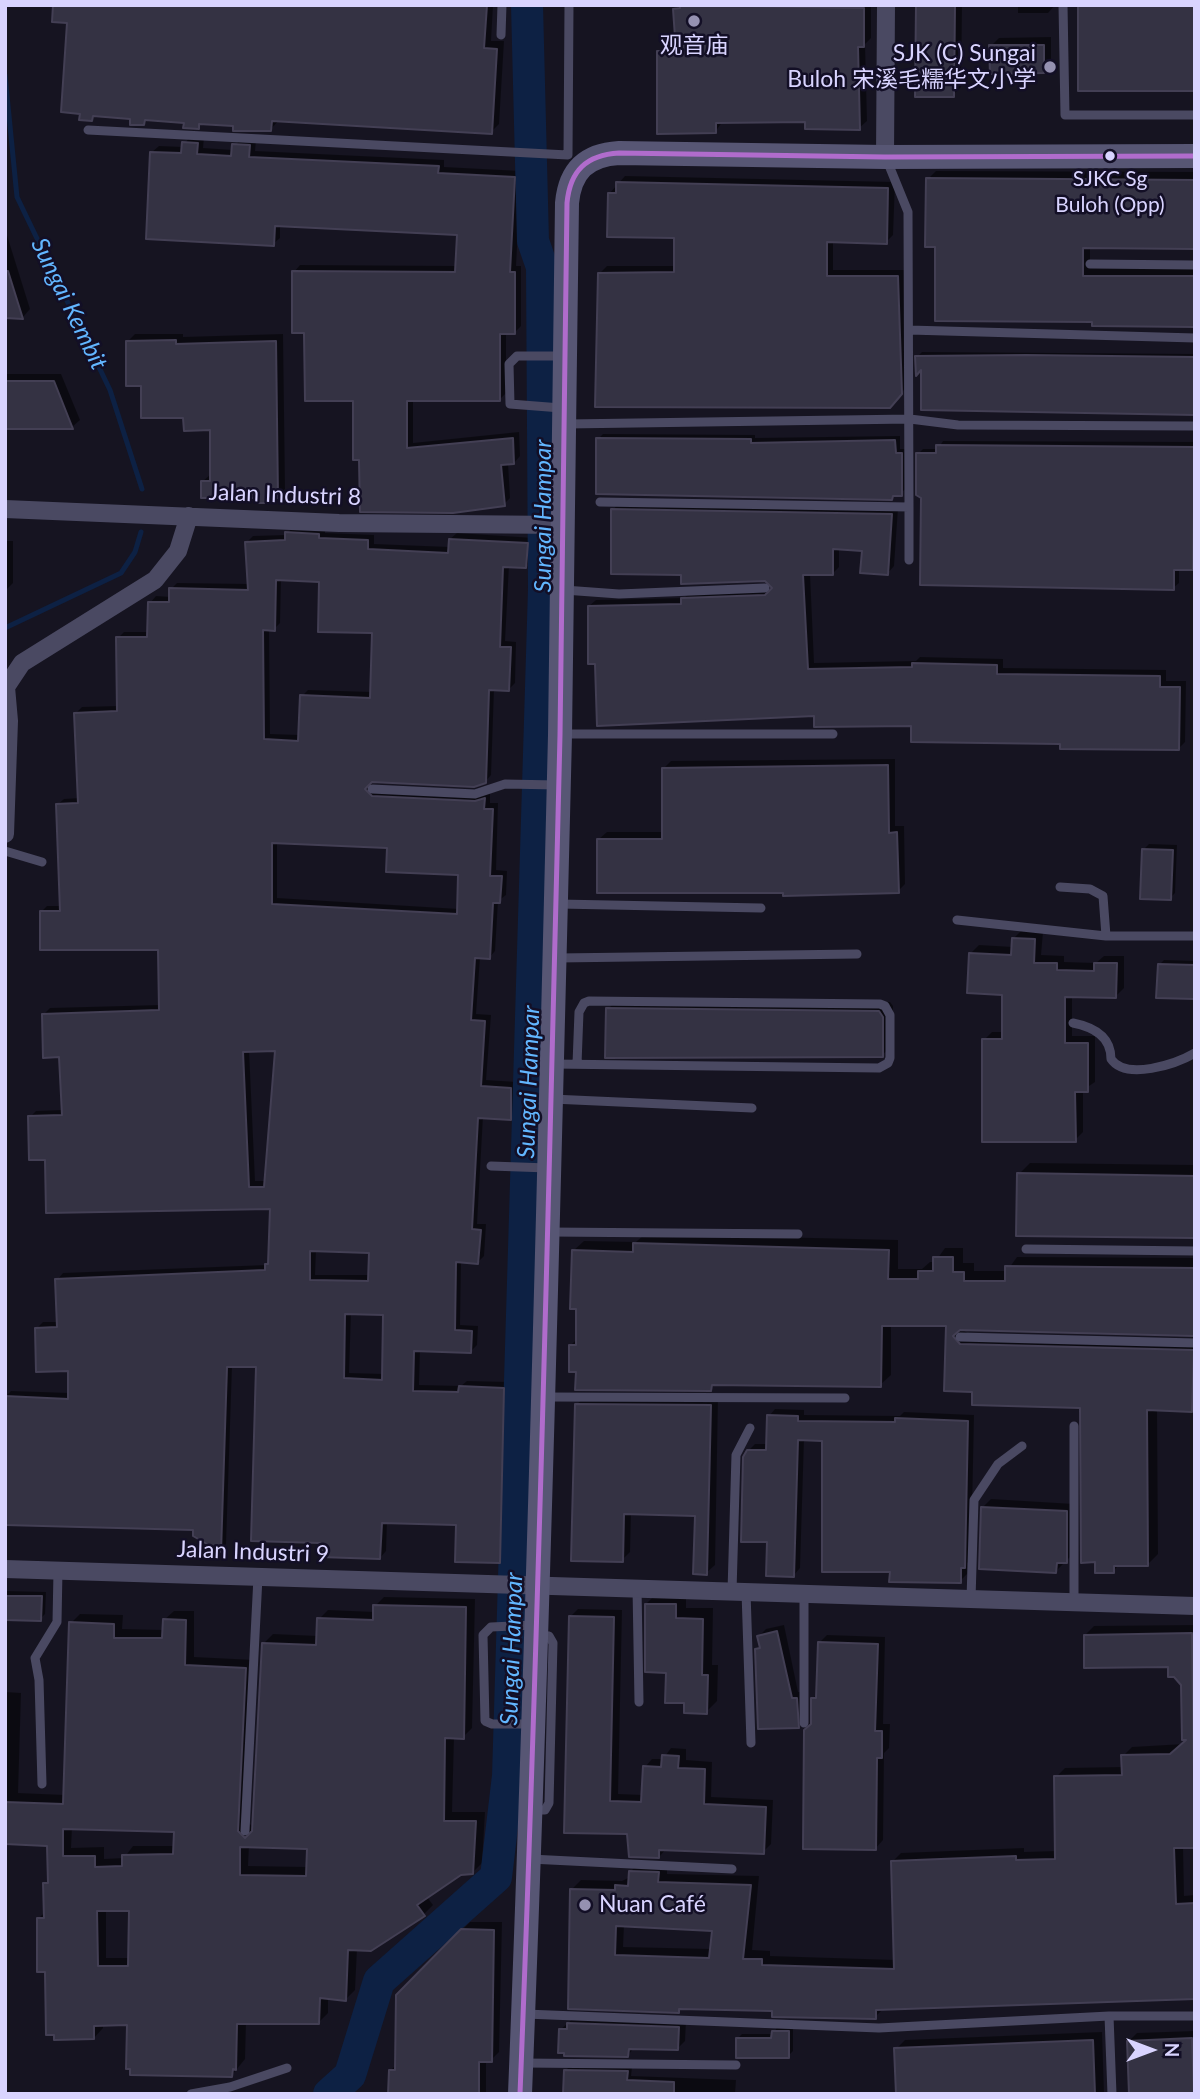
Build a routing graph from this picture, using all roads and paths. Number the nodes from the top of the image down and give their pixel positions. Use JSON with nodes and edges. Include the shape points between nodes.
{"nodes":[{"id":1,"x":502,"y":5,"type":"edge"},
{"id":2,"x":569,"y":5,"type":"edge"},
{"id":3,"x":887,"y":5,"type":"edge"},
{"id":4,"x":1063,"y":5,"type":"edge"},
{"id":5,"x":501,"y":35,"type":"dead end"},
{"id":6,"x":1195,"y":115,"type":"edge"},
{"id":7,"x":88,"y":130,"type":"dead end"},
{"id":8,"x":1195,"y":156,"type":"edge"},
{"id":9,"x":885,"y":157,"type":"junction"},
{"id":10,"x":574,"y":161,"type":"junction"},
{"id":11,"x":1090,"y":264,"type":"dead end"},
{"id":12,"x":1195,"y":265,"type":"edge"},
{"id":13,"x":909,"y":330,"type":"junction"},
{"id":14,"x":1195,"y":338,"type":"edge"},
{"id":15,"x":558,"y":356,"type":"junction"},
{"id":16,"x":559,"y":413,"type":"junction"},
{"id":17,"x":909,"y":419,"type":"junction"},
{"id":18,"x":1195,"y":426,"type":"edge"},
{"id":19,"x":600,"y":502,"type":"dead end"},
{"id":20,"x":909,"y":507,"type":"junction"},
{"id":21,"x":5,"y":509,"type":"edge"},
{"id":22,"x":189,"y":516,"type":"junction"},
{"id":23,"x":559,"y":525,"type":"junction"},
{"id":24,"x":909,"y":560,"type":"dead end"},
{"id":25,"x":765,"y":588,"type":"dead end"},
{"id":26,"x":562,"y":590,"type":"junction"},
{"id":27,"x":560,"y":734,"type":"junction"},
{"id":28,"x":833,"y":734,"type":"dead end"},
{"id":29,"x":554,"y":785,"type":"junction"},
{"id":30,"x":372,"y":789,"type":"dead end"},
{"id":31,"x":5,"y":834,"type":"edge"},
{"id":32,"x":5,"y":851,"type":"edge"},
{"id":33,"x":42,"y":862,"type":"dead end"},
{"id":34,"x":1060,"y":887,"type":"dead end"},
{"id":35,"x":554,"y":904,"type":"junction"},
{"id":36,"x":761,"y":908,"type":"dead end"},
{"id":37,"x":957,"y":920,"type":"dead end"},
{"id":38,"x":1106,"y":936,"type":"junction"},
{"id":39,"x":1195,"y":936,"type":"edge"},
{"id":40,"x":857,"y":954,"type":"dead end"},
{"id":41,"x":553,"y":958,"type":"junction"},
{"id":42,"x":1073,"y":1023,"type":"dead end"},
{"id":43,"x":1195,"y":1053,"type":"edge"},
{"id":44,"x":550,"y":1064,"type":"junction"},
{"id":45,"x":577,"y":1064,"type":"junction"},
{"id":46,"x":550,"y":1099,"type":"junction"},
{"id":47,"x":752,"y":1108,"type":"dead end"},
{"id":48,"x":491,"y":1166,"type":"dead end"},
{"id":49,"x":543,"y":1168,"type":"junction"},
{"id":50,"x":547,"y":1232,"type":"junction"},
{"id":51,"x":797,"y":1234,"type":"dead end"},
{"id":52,"x":1026,"y":1250,"type":"dead end"},
{"id":53,"x":1195,"y":1251,"type":"edge"},
{"id":54,"x":960,"y":1337,"type":"dead end"},
{"id":55,"x":1195,"y":1343,"type":"edge"},
{"id":56,"x":543,"y":1397,"type":"junction"},
{"id":57,"x":845,"y":1398,"type":"dead end"},
{"id":58,"x":1074,"y":1426,"type":"dead end"},
{"id":59,"x":750,"y":1428,"type":"dead end"},
{"id":60,"x":1022,"y":1446,"type":"dead end"},
{"id":61,"x":5,"y":1569,"type":"edge"},
{"id":62,"x":58,"y":1571,"type":"junction"},
{"id":63,"x":258,"y":1577,"type":"junction"},
{"id":64,"x":533,"y":1586,"type":"junction"},
{"id":65,"x":637,"y":1588,"type":"junction"},
{"id":66,"x":739,"y":1591,"type":"junction"},
{"id":67,"x":804,"y":1593,"type":"junction"},
{"id":68,"x":971,"y":1599,"type":"junction"},
{"id":69,"x":1074,"y":1602,"type":"junction"},
{"id":70,"x":1195,"y":1606,"type":"edge"},
{"id":71,"x":532,"y":1628,"type":"junction"},
{"id":72,"x":639,"y":1702,"type":"dead end"},
{"id":73,"x":804,"y":1723,"type":"dead end"},
{"id":74,"x":529,"y":1725,"type":"junction"},
{"id":75,"x":751,"y":1743,"type":"dead end"},
{"id":76,"x":42,"y":1784,"type":"dead end"},
{"id":77,"x":530,"y":1810,"type":"junction"},
{"id":78,"x":245,"y":1831,"type":"dead end"},
{"id":79,"x":528,"y":1859,"type":"junction"},
{"id":80,"x":732,"y":1869,"type":"dead end"},
{"id":81,"x":522,"y":2013,"type":"junction"},
{"id":82,"x":1109,"y":2016,"type":"junction"},
{"id":83,"x":1195,"y":2016,"type":"edge"},
{"id":84,"x":521,"y":2063,"type":"junction"},
{"id":85,"x":736,"y":2065,"type":"dead end"},
{"id":86,"x":287,"y":2068,"type":"dead end"},
{"id":87,"x":191,"y":2094,"type":"edge"},
{"id":88,"x":520,"y":2094,"type":"edge"},
{"id":89,"x":1112,"y":2094,"type":"edge"}],
"edges":[{"from":1,"to":5,"type":"lane"},
{"from":2,"to":10,"type":"lane"},
{"from":3,"to":9,"type":"street"},
{"from":4,"to":6,"type":"lane","via":[[1065,115]]},
{"from":7,"to":10,"type":"lane","via":[[541,153]]},
{"from":8,"to":9,"type":"street"},
{"from":9,"to":10,"type":"street","via":[[619,153]]},
{"from":9,"to":13,"type":"lane","via":[[908,212]]},
{"from":10,"to":15,"type":"street","via":[[567,203]]},
{"from":11,"to":12,"type":"lane"},
{"from":13,"to":14,"type":"lane"},
{"from":13,"to":17,"type":"lane"},
{"from":15,"to":16,"type":"street"},
{"from":15,"to":16,"type":"lane","via":[[511,358],[508,399],[516,407]]},
{"from":16,"to":17,"type":"lane"},
{"from":16,"to":23,"type":"street"},
{"from":17,"to":18,"type":"lane","via":[[958,425]]},
{"from":17,"to":20,"type":"lane"},
{"from":19,"to":20,"type":"lane"},
{"from":20,"to":24,"type":"lane"},
{"from":21,"to":22,"type":"street","name":"Jalan Industri 8"},
{"from":22,"to":23,"type":"street","name":"Jalan Industri 8"},
{"from":22,"to":31,"type":"street","via":[[178,551],[155,580],[22,663],[9,678],[5,696],[9,721]]},
{"from":23,"to":26,"type":"street"},
{"from":25,"to":26,"type":"lane","via":[[619,594]]},
{"from":26,"to":27,"type":"street"},
{"from":27,"to":28,"type":"lane"},
{"from":27,"to":29,"type":"street"},
{"from":29,"to":30,"type":"lane","via":[[505,785],[475,794]]},
{"from":29,"to":35,"type":"street"},
{"from":32,"to":33,"type":"lane"},
{"from":34,"to":38,"type":"lane","via":[[1090,888],[1103,897]]},
{"from":35,"to":36,"type":"lane"},
{"from":35,"to":41,"type":"street"},
{"from":37,"to":38,"type":"lane"},
{"from":38,"to":39,"type":"lane"},
{"from":40,"to":41,"type":"lane"},
{"from":41,"to":44,"type":"street"},
{"from":42,"to":43,"type":"lane","via":[[1100,1033],[1111,1059],[1122,1067],[1148,1070],[1179,1063]]},
{"from":44,"to":45,"type":"lane"},
{"from":44,"to":46,"type":"street"},
{"from":45,"to":45,"type":"lane","via":[[579,1012],[589,1001],[880,1004],[890,1015],[890,1058],[879,1068]]},
{"from":46,"to":47,"type":"lane"},
{"from":46,"to":49,"type":"street"},
{"from":48,"to":49,"type":"lane"},
{"from":49,"to":50,"type":"street"},
{"from":50,"to":51,"type":"lane"},
{"from":50,"to":56,"type":"street"},
{"from":52,"to":53,"type":"lane"},
{"from":54,"to":55,"type":"lane"},
{"from":56,"to":57,"type":"lane"},
{"from":56,"to":64,"type":"street"},
{"from":58,"to":69,"type":"lane"},
{"from":59,"to":66,"type":"lane","via":[[736,1455]]},
{"from":60,"to":68,"type":"lane","via":[[998,1464],[974,1500]]},
{"from":61,"to":62,"type":"street","name":"Jalan Industri 9"},
{"from":62,"to":63,"type":"street","name":"Jalan Industri 9"},
{"from":62,"to":76,"type":"lane","via":[[57,1622],[35,1653]]},
{"from":63,"to":64,"type":"street","name":"Jalan Industri 9"},
{"from":63,"to":78,"type":"lane"},
{"from":64,"to":65,"type":"street","name":"Jalan Industri 9"},
{"from":64,"to":71,"type":"street"},
{"from":65,"to":66,"type":"street","name":"Jalan Industri 9"},
{"from":65,"to":72,"type":"lane"},
{"from":66,"to":67,"type":"street","name":"Jalan Industri 9"},
{"from":66,"to":75,"type":"lane"},
{"from":67,"to":68,"type":"street","name":"Jalan Industri 9"},
{"from":67,"to":73,"type":"lane"},
{"from":68,"to":69,"type":"street","name":"Jalan Industri 9"},
{"from":69,"to":70,"type":"street","name":"Jalan Industri 9"},
{"from":71,"to":74,"type":"street"},
{"from":71,"to":74,"type":"lane","via":[[484,1631],[485,1721]]},
{"from":71,"to":77,"type":"lane","via":[[553,1643],[549,1803],[545,1810]]},
{"from":74,"to":77,"type":"street"},
{"from":77,"to":79,"type":"street"},
{"from":79,"to":80,"type":"lane"},
{"from":79,"to":81,"type":"street"},
{"from":81,"to":82,"type":"lane","via":[[879,2028]]},
{"from":81,"to":84,"type":"street"},
{"from":82,"to":83,"type":"lane"},
{"from":82,"to":89,"type":"lane"},
{"from":84,"to":85,"type":"lane"},
{"from":84,"to":88,"type":"street"},
{"from":86,"to":87,"type":"lane"}]}
